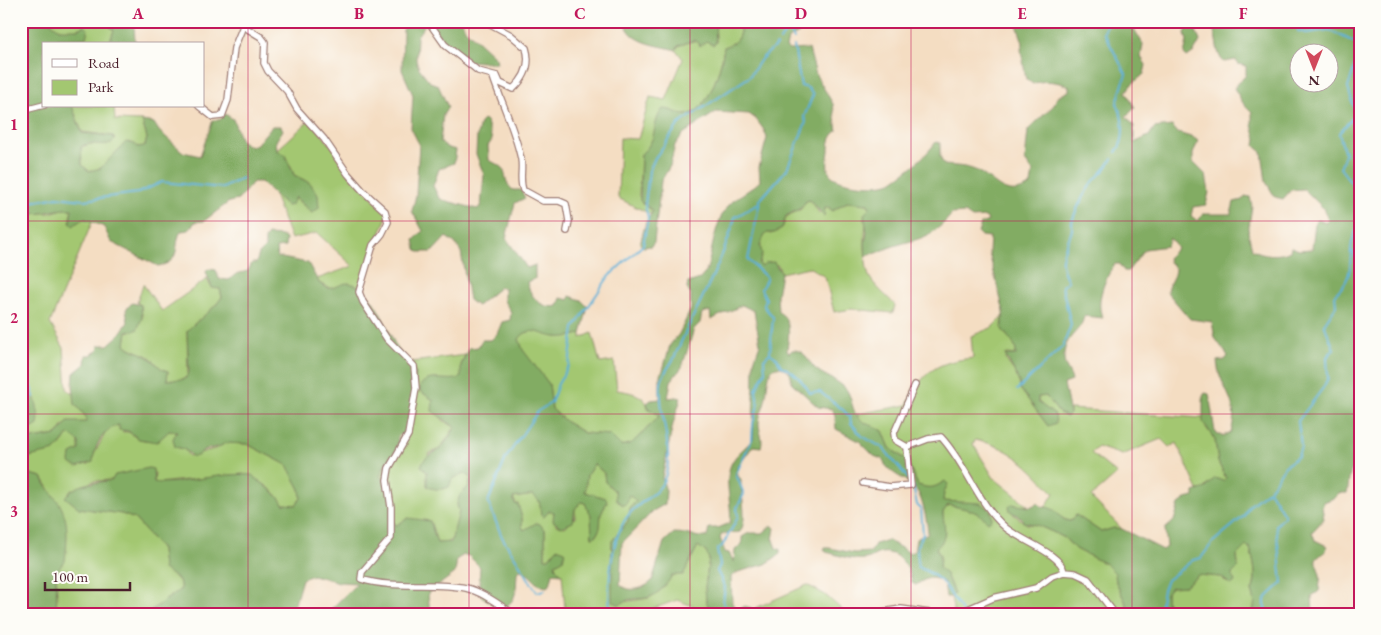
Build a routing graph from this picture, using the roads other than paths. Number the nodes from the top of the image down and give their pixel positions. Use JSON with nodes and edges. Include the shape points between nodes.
{"nodes":[{"id":1,"x":428,"y":21,"type":"edge"},
{"id":2,"x":486,"y":21,"type":"edge"},
{"id":3,"x":243,"y":24,"type":"edge"},
{"id":4,"x":492,"y":74,"type":"junction"},
{"id":5,"x":42,"y":106,"type":"edge"},
{"id":6,"x":200,"y":108,"type":"edge"},
{"id":7,"x":21,"y":111,"type":"edge"},
{"id":8,"x":567,"y":231,"type":"dead end"},
{"id":9,"x":915,"y":385,"type":"dead end"},
{"id":10,"x":907,"y":447,"type":"junction"},
{"id":11,"x":863,"y":483,"type":"dead end"},
{"id":12,"x":1064,"y":572,"type":"junction"},
{"id":13,"x":514,"y":614,"type":"edge"},
{"id":14,"x":870,"y":614,"type":"edge"},
{"id":15,"x":937,"y":614,"type":"edge"},
{"id":16,"x":957,"y":614,"type":"edge"},
{"id":17,"x":1115,"y":614,"type":"edge"}],
"edges":[{"from":1,"to":4,"type":"street","via":[[445,45],[478,71]]},
{"from":2,"to":4,"type":"street","via":[[511,35],[526,48],[528,56],[525,75],[513,88],[500,83]]},
{"from":3,"to":6,"type":"street","via":[[234,48],[228,100],[222,116],[213,118]]},
{"from":3,"to":13,"type":"street","via":[[265,42],[264,63],[268,71],[287,91],[297,109],[324,139],[348,174],[385,211],[388,222],[373,244],[360,292],[388,339],[414,366],[416,388],[408,434],[389,468],[387,480],[391,538],[362,572],[361,580],[377,584],[448,585],[468,589]]},
{"from":4,"to":8,"type":"street","via":[[515,137],[521,161],[522,190],[543,201],[566,204]]},
{"from":5,"to":7,"type":"street"},
{"from":9,"to":10,"type":"street","via":[[894,433],[895,440]]},
{"from":10,"to":11,"type":"street","via":[[911,484],[890,487]]},
{"from":10,"to":12,"type":"street","via":[[941,437],[994,517],[1009,530],[1055,557],[1064,567]]},
{"from":12,"to":16,"type":"street","via":[[1031,590],[993,598]]},
{"from":12,"to":17,"type":"street","via":[[1088,579]]},
{"from":14,"to":15,"type":"street","via":[[901,610]]}]}
